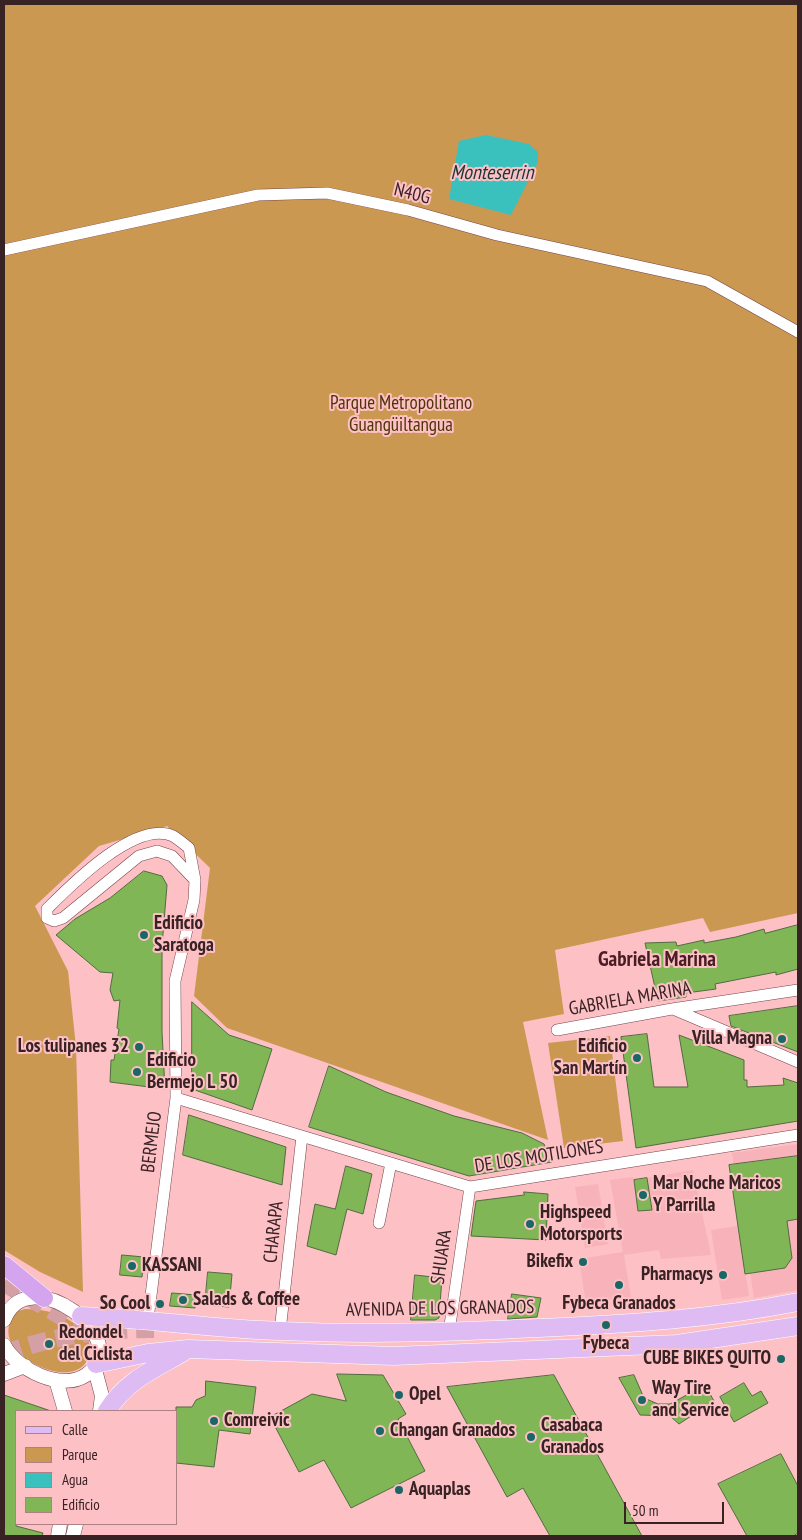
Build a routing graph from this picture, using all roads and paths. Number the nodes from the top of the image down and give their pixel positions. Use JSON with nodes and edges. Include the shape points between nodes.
{"nodes":[{"id":1,"x":4,"y":250,"type":"edge"},
{"id":2,"x":798,"y":332,"type":"edge"},
{"id":3,"x":195,"y":880,"type":"junction"},
{"id":4,"x":798,"y":990,"type":"edge"},
{"id":5,"x":672,"y":1009,"type":"junction"},
{"id":6,"x":557,"y":1030,"type":"dead end"},
{"id":7,"x":798,"y":1062,"type":"edge"},
{"id":8,"x":176,"y":1098,"type":"junction"},
{"id":9,"x":798,"y":1135,"type":"edge"},
{"id":10,"x":302,"y":1136,"type":"junction"},
{"id":11,"x":391,"y":1164,"type":"junction"},
{"id":12,"x":470,"y":1187,"type":"junction"},
{"id":13,"x":379,"y":1223,"type":"dead end"},
{"id":14,"x":4,"y":1265,"type":"edge"},
{"id":15,"x":44,"y":1298,"type":"junction"},
{"id":16,"x":798,"y":1302,"type":"edge"},
{"id":17,"x":81,"y":1316,"type":"junction"},
{"id":18,"x":148,"y":1319,"type":"junction"},
{"id":19,"x":4,"y":1320,"type":"edge"},
{"id":20,"x":798,"y":1326,"type":"edge"},
{"id":21,"x":180,"y":1329,"type":"tunnel mouth"},
{"id":22,"x":255,"y":1330,"type":"junction"},
{"id":23,"x":280,"y":1331,"type":"junction"},
{"id":24,"x":449,"y":1332,"type":"junction"},
{"id":25,"x":4,"y":1344,"type":"edge"},
{"id":26,"x":188,"y":1349,"type":"junction"},
{"id":27,"x":95,"y":1365,"type":"junction"},
{"id":28,"x":25,"y":1366,"type":"junction"},
{"id":29,"x":4,"y":1374,"type":"edge"},
{"id":30,"x":56,"y":1380,"type":"junction"},
{"id":31,"x":66,"y":1410,"type":"edge"},
{"id":32,"x":100,"y":1410,"type":"edge"},
{"id":33,"x":108,"y":1410,"type":"edge"}],
"edges":[{"from":1,"to":2,"type":"street","name":"N40G","via":[[258,195],[327,193],[707,281]]},
{"from":3,"to":3,"type":"street","name":"BERMEJO","via":[[188,848],[178,840],[156,834],[138,838],[122,845],[84,874],[47,909],[47,918],[54,921],[63,918],[139,856],[156,851],[172,856]]},
{"from":3,"to":8,"type":"street","name":"BERMEJO","via":[[194,900],[175,981]]},
{"from":4,"to":5,"type":"street","name":"GABRIELA MARINA"},
{"from":5,"to":6,"type":"street","name":"GABRIELA MARINA"},
{"from":5,"to":7,"type":"street"},
{"from":8,"to":10,"type":"street","name":"DE LOS MOTILONES"},
{"from":8,"to":18,"type":"street","name":"BERMEJO"},
{"from":9,"to":12,"type":"street","name":"DE LOS MOTILONES"},
{"from":10,"to":11,"type":"street","name":"DE LOS MOTILONES"},
{"from":10,"to":23,"type":"street","name":"CHARAPA"},
{"from":11,"to":12,"type":"street","name":"DE LOS MOTILONES"},
{"from":11,"to":13,"type":"street"},
{"from":12,"to":24,"type":"street","name":"SHUARA"},
{"from":14,"to":15,"type":"highway"},
{"from":15,"to":17,"type":"street"},
{"from":15,"to":19,"type":"street","via":[[22,1300],[11,1308]]},
{"from":16,"to":24,"type":"main road","name":"AVENIDA DE LOS GRANADOS","via":[[677,1320]]},
{"from":17,"to":18,"type":"main road","name":"AVENIDA DE LOS GRANADOS"},
{"from":17,"to":27,"type":"street","via":[[97,1338],[100,1354]]},
{"from":18,"to":22,"type":"main road","name":"AVENIDA DE LOS GRANADOS"},
{"from":20,"to":26,"type":"main road","via":[[677,1344],[394,1356]]},
{"from":21,"to":22,"type":"main road"},
{"from":22,"to":23,"type":"main road","name":"AVENIDA DE LOS GRANADOS"},
{"from":23,"to":24,"type":"main road","name":"AVENIDA DE LOS GRANADOS"},
{"from":25,"to":28,"type":"street","via":[[12,1357]]},
{"from":26,"to":27,"type":"main road","via":[[148,1353]]},
{"from":26,"to":33,"type":"main road","via":[[130,1383]]},
{"from":27,"to":30,"type":"street","via":[[78,1380]]},
{"from":27,"to":32,"type":"street","via":[[102,1396]]},
{"from":28,"to":29,"type":"street"},
{"from":28,"to":30,"type":"street"},
{"from":30,"to":31,"type":"street"}]}
